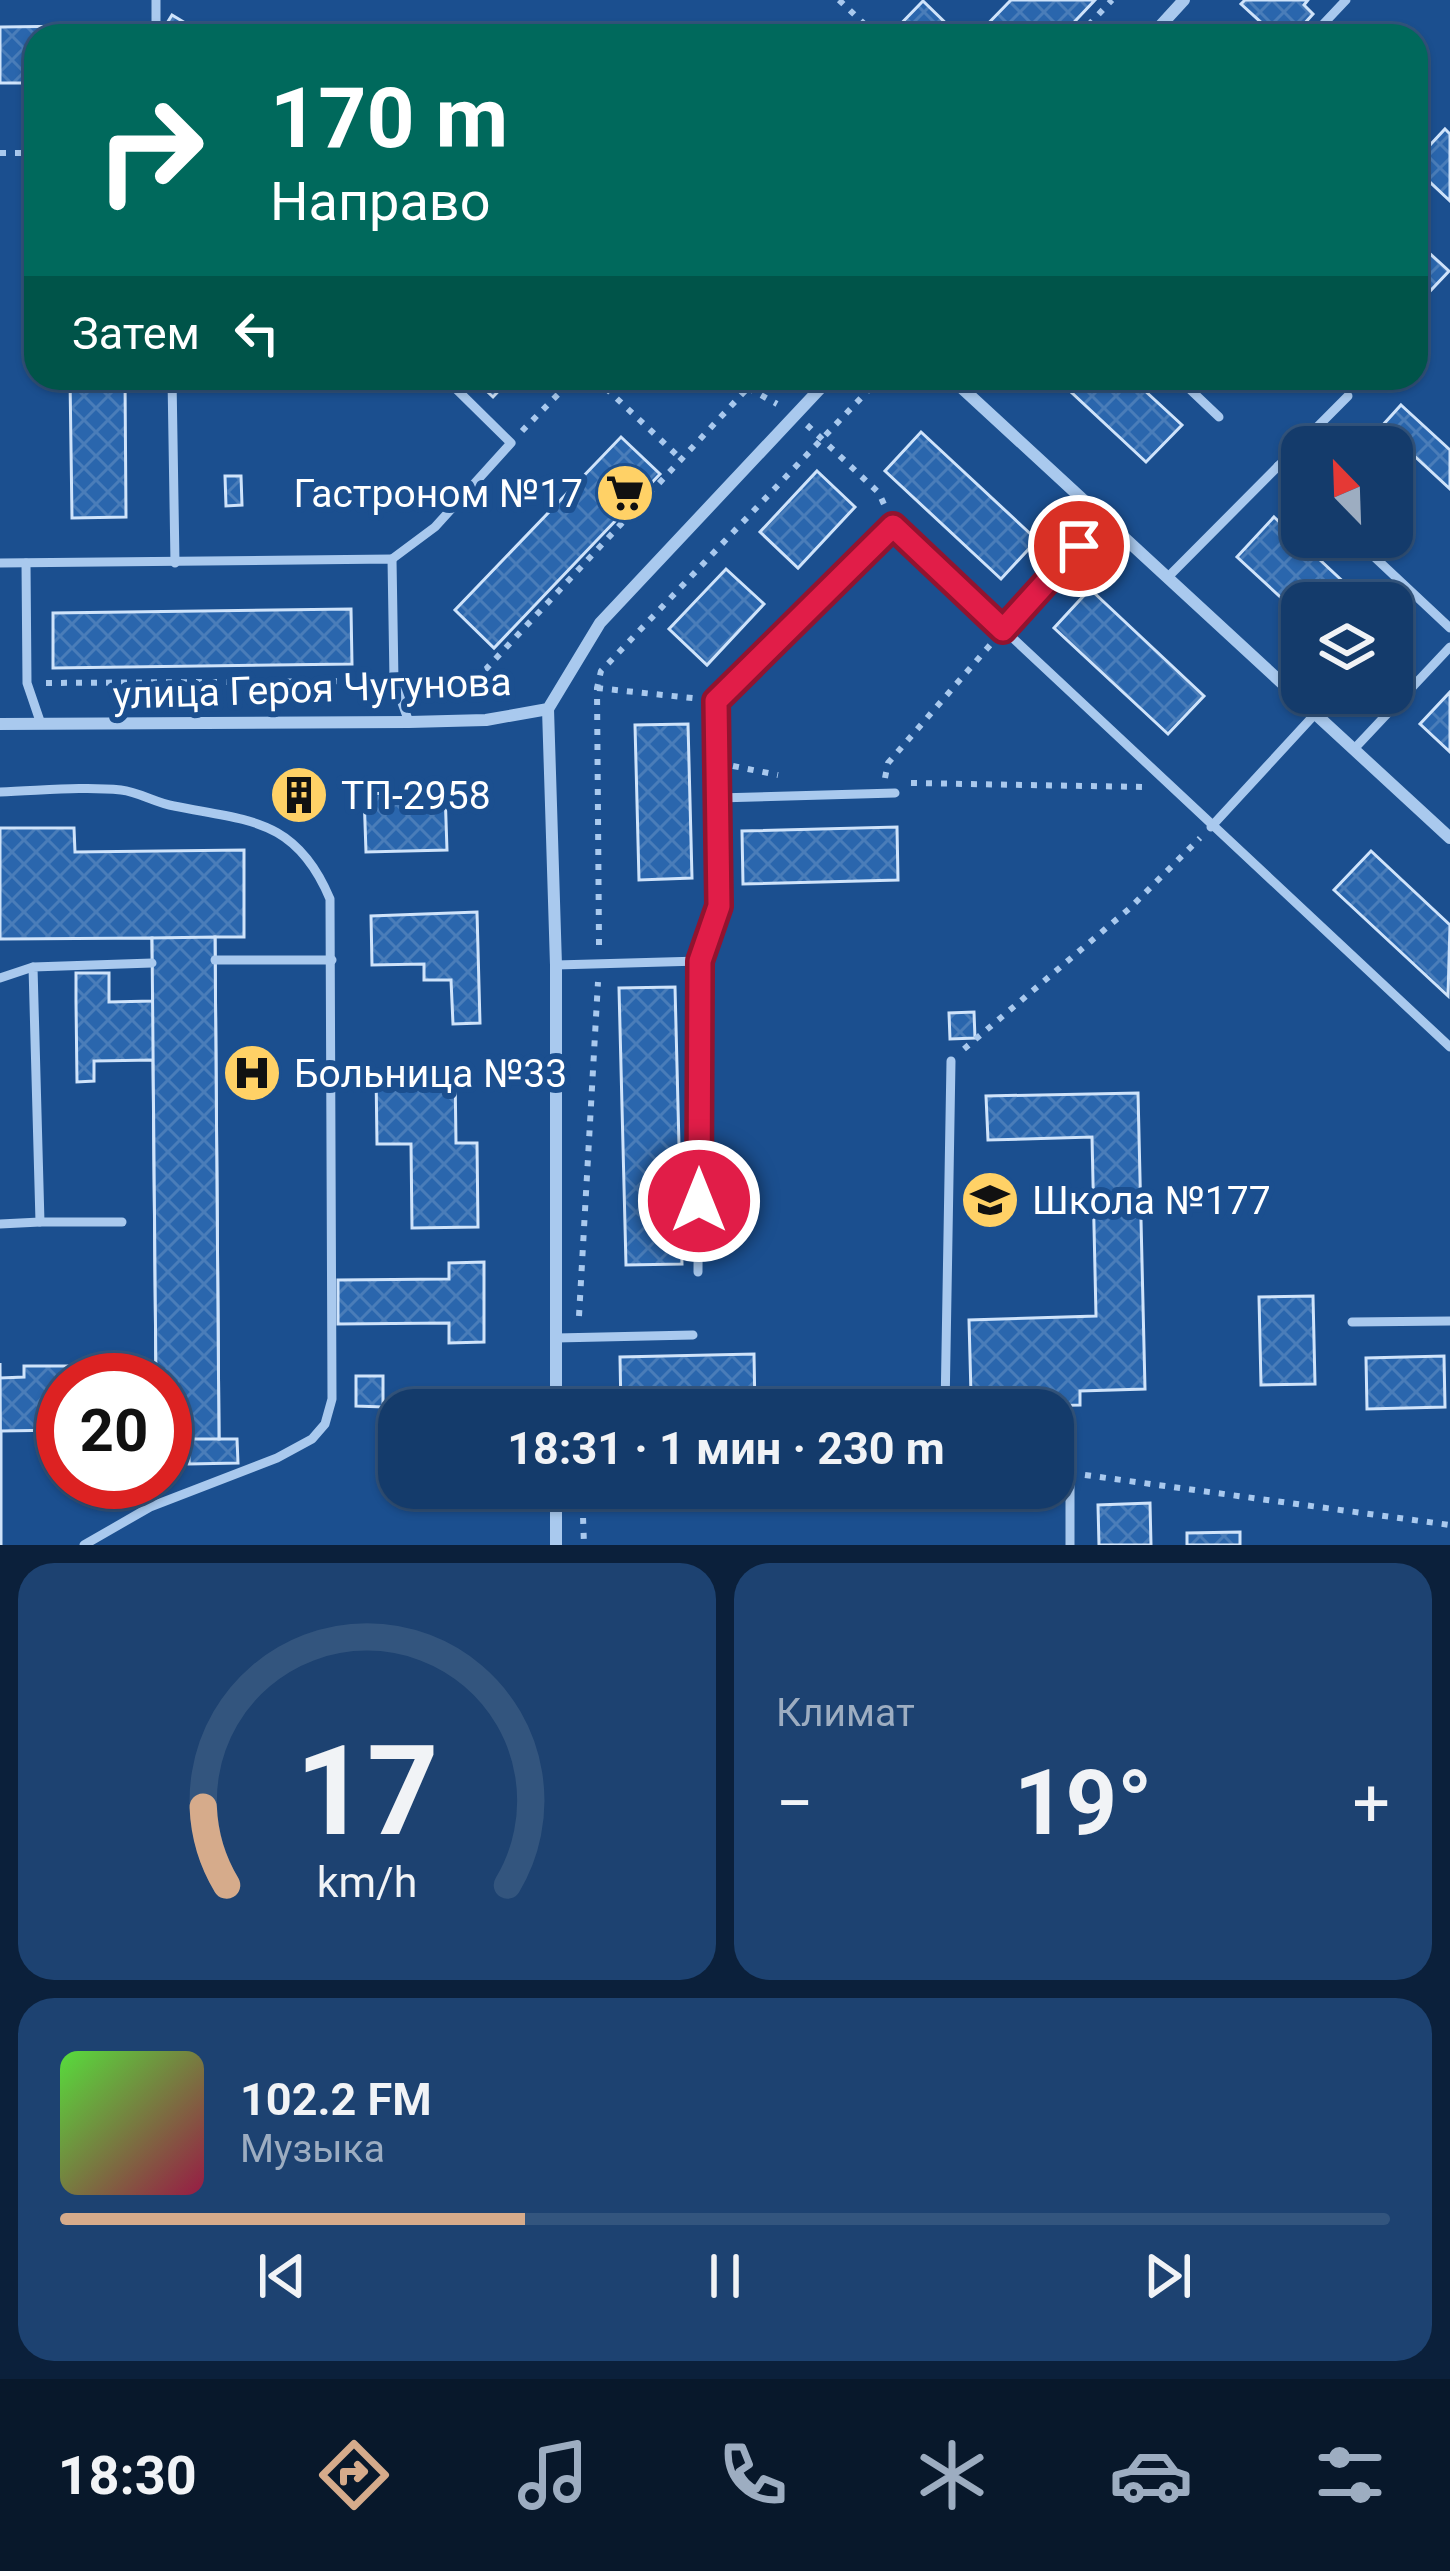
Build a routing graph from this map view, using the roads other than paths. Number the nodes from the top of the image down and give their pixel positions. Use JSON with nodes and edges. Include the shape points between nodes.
{"nodes":[{"id":1,"x":1184,"y":0,"type":"edge"},
{"id":2,"x":1346,"y":0,"type":"edge"},
{"id":3,"x":1161,"y":24,"type":"edge"},
{"id":4,"x":1323,"y":24,"type":"edge"},
{"id":5,"x":172,"y":390,"type":"edge"},
{"id":6,"x":457,"y":390,"type":"edge"},
{"id":7,"x":819,"y":390,"type":"edge"},
{"id":8,"x":964,"y":390,"type":"edge"},
{"id":9,"x":1191,"y":390,"type":"edge"},
{"id":10,"x":1348,"y":396,"type":"dead end"},
{"id":11,"x":1219,"y":416,"type":"dead end"},
{"id":12,"x":1278,"y":466,"type":"junction"},
{"id":13,"x":1281,"y":469,"type":"edge"},
{"id":14,"x":1104,"y":518,"type":"junction"},
{"id":15,"x":1375,"y":558,"type":"edge"},
{"id":16,"x":392,"y":559,"type":"junction"},
{"id":17,"x":0,"y":563,"type":"edge"},
{"id":18,"x":26,"y":563,"type":"junction"},
{"id":19,"x":175,"y":563,"type":"junction"},
{"id":20,"x":1168,"y":577,"type":"junction"},
{"id":21,"x":1450,"y":628,"type":"edge"},
{"id":22,"x":1003,"y":630,"type":"junction"},
{"id":23,"x":1450,"y":646,"type":"edge"},
{"id":24,"x":1281,"y":681,"type":"edge"},
{"id":25,"x":548,"y":709,"type":"junction"},
{"id":26,"x":1315,"y":714,"type":"edge"},
{"id":27,"x":1317,"y":714,"type":"edge"},
{"id":28,"x":409,"y":722,"type":"junction"},
{"id":29,"x":0,"y":724,"type":"edge"},
{"id":30,"x":41,"y":724,"type":"junction"},
{"id":31,"x":1354,"y":748,"type":"junction"},
{"id":32,"x":0,"y":792,"type":"edge"},
{"id":33,"x":895,"y":793,"type":"dead end"},
{"id":34,"x":718,"y":798,"type":"junction"},
{"id":35,"x":1211,"y":827,"type":"junction"},
{"id":36,"x":1450,"y":838,"type":"edge"},
{"id":37,"x":332,"y":960,"type":"junction"},
{"id":38,"x":215,"y":961,"type":"dead end"},
{"id":39,"x":700,"y":961,"type":"junction"},
{"id":40,"x":152,"y":963,"type":"dead end"},
{"id":41,"x":556,"y":965,"type":"junction"},
{"id":42,"x":33,"y":967,"type":"junction"},
{"id":43,"x":0,"y":978,"type":"edge"},
{"id":44,"x":1450,"y":1047,"type":"edge"},
{"id":45,"x":951,"y":1061,"type":"road end"},
{"id":46,"x":40,"y":1222,"type":"junction"},
{"id":47,"x":122,"y":1222,"type":"dead end"},
{"id":48,"x":0,"y":1224,"type":"edge"},
{"id":49,"x":698,"y":1272,"type":"dead end"},
{"id":50,"x":1450,"y":1321,"type":"edge"},
{"id":51,"x":1352,"y":1322,"type":"dead end"},
{"id":52,"x":693,"y":1335,"type":"dead end"},
{"id":53,"x":556,"y":1338,"type":"junction"},
{"id":54,"x":556,"y":1389,"type":"edge"},
{"id":55,"x":945,"y":1389,"type":"edge"},
{"id":56,"x":556,"y":1509,"type":"edge"},
{"id":57,"x":1070,"y":1509,"type":"edge"},
{"id":58,"x":84,"y":1545,"type":"edge"},
{"id":59,"x":556,"y":1545,"type":"edge"},
{"id":60,"x":1070,"y":1545,"type":"edge"}],
"edges":[{"from":1,"to":3,"type":"street"},
{"from":2,"to":4,"type":"lane"},
{"from":5,"to":19,"type":"lane"},
{"from":6,"to":16,"type":"lane","via":[[512,443],[435,527]]},
{"from":7,"to":25,"type":"street","name":"улица Героя Чугунова","via":[[600,622]]},
{"from":8,"to":14,"type":"street"},
{"from":9,"to":11,"type":"lane"},
{"from":10,"to":12,"type":"lane"},
{"from":12,"to":13,"type":"lane"},
{"from":12,"to":20,"type":"lane"},
{"from":14,"to":20,"type":"street"},
{"from":14,"to":22,"type":"lane"},
{"from":15,"to":21,"type":"lane"},
{"from":16,"to":19,"type":"lane"},
{"from":16,"to":28,"type":"lane","via":[[394,681]]},
{"from":17,"to":18,"type":"lane"},
{"from":18,"to":19,"type":"lane"},
{"from":18,"to":30,"type":"lane","via":[[27,683]]},
{"from":20,"to":24,"type":"street"},
{"from":22,"to":34,"type":"lane","via":[[893,526],[716,701]]},
{"from":22,"to":35,"type":"lane"},
{"from":23,"to":31,"type":"lane"},
{"from":25,"to":28,"type":"street","name":"улица Героя Чугунова"},
{"from":25,"to":41,"type":"street"},
{"from":26,"to":35,"type":"lane"},
{"from":27,"to":31,"type":"street"},
{"from":28,"to":30,"type":"street","name":"улица Героя Чугунова"},
{"from":29,"to":30,"type":"street","name":"улица Героя Чугунова"},
{"from":31,"to":36,"type":"street"},
{"from":32,"to":37,"type":"lane","via":[[123,790],[261,823],[317,867],[330,898]]},
{"from":33,"to":34,"type":"lane"},
{"from":34,"to":39,"type":"lane","via":[[719,906]]},
{"from":35,"to":44,"type":"lane"},
{"from":37,"to":38,"type":"lane"},
{"from":37,"to":58,"type":"lane","via":[[332,1399],[325,1424],[277,1458],[150,1508]]},
{"from":39,"to":41,"type":"lane"},
{"from":39,"to":49,"type":"lane"},
{"from":40,"to":42,"type":"lane"},
{"from":41,"to":53,"type":"street"},
{"from":42,"to":43,"type":"lane"},
{"from":42,"to":46,"type":"lane"},
{"from":45,"to":55,"type":"lane"},
{"from":46,"to":47,"type":"lane"},
{"from":46,"to":48,"type":"lane"},
{"from":50,"to":51,"type":"lane"},
{"from":52,"to":53,"type":"lane"},
{"from":53,"to":54,"type":"street"},
{"from":56,"to":59,"type":"street"},
{"from":57,"to":60,"type":"lane"}]}
